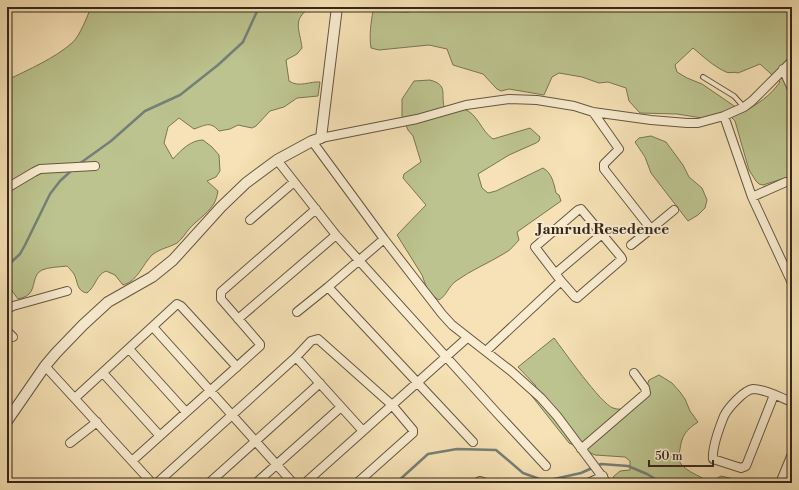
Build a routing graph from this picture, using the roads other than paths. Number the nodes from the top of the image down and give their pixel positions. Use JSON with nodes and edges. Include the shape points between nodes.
{"nodes":[{"id":1,"x":337,"y":7,"type":"edge"},
{"id":2,"x":792,"y":61,"type":"edge"},
{"id":3,"x":783,"y":69,"type":"junction"},
{"id":4,"x":703,"y":77,"type":"dead end"},
{"id":5,"x":792,"y":89,"type":"edge"},
{"id":6,"x":744,"y":107,"type":"junction"},
{"id":7,"x":593,"y":112,"type":"junction"},
{"id":8,"x":724,"y":116,"type":"junction"},
{"id":9,"x":316,"y":140,"type":"junction"},
{"id":10,"x":277,"y":160,"type":"junction"},
{"id":11,"x":95,"y":166,"type":"dead end"},
{"id":12,"x":294,"y":182,"type":"junction"},
{"id":13,"x":792,"y":183,"type":"edge"},
{"id":14,"x":7,"y":188,"type":"edge"},
{"id":15,"x":752,"y":197,"type":"junction"},
{"id":16,"x":316,"y":209,"type":"junction"},
{"id":17,"x":674,"y":210,"type":"dead end"},
{"id":18,"x":250,"y":220,"type":"dead end"},
{"id":19,"x":651,"y":229,"type":"junction"},
{"id":20,"x":602,"y":234,"type":"junction"},
{"id":21,"x":336,"y":235,"type":"junction"},
{"id":22,"x":384,"y":239,"type":"junction"},
{"id":23,"x":631,"y":245,"type":"dead end"},
{"id":24,"x":359,"y":260,"type":"junction"},
{"id":25,"x":556,"y":273,"type":"junction"},
{"id":26,"x":561,"y":281,"type":"junction"},
{"id":27,"x":792,"y":283,"type":"edge"},
{"id":28,"x":328,"y":287,"type":"junction"},
{"id":29,"x":68,"y":291,"type":"dead end"},
{"id":30,"x":7,"y":309,"type":"edge"},
{"id":31,"x":297,"y":312,"type":"dead end"},
{"id":32,"x":238,"y":319,"type":"junction"},
{"id":33,"x":153,"y":327,"type":"junction"},
{"id":34,"x":467,"y":338,"type":"junction"},
{"id":35,"x":129,"y":349,"type":"junction"},
{"id":36,"x":486,"y":352,"type":"junction"},
{"id":37,"x":446,"y":357,"type":"junction"},
{"id":38,"x":296,"y":358,"type":"junction"},
{"id":39,"x":45,"y":366,"type":"junction"},
{"id":40,"x":237,"y":367,"type":"junction"},
{"id":41,"x":102,"y":372,"type":"junction"},
{"id":42,"x":634,"y":373,"type":"dead end"},
{"id":43,"x":418,"y":382,"type":"junction"},
{"id":44,"x":320,"y":383,"type":"junction"},
{"id":45,"x":210,"y":391,"type":"junction"},
{"id":46,"x":774,"y":395,"type":"junction"},
{"id":47,"x":75,"y":398,"type":"junction"},
{"id":48,"x":792,"y":402,"type":"edge"},
{"id":49,"x":392,"y":405,"type":"junction"},
{"id":50,"x":341,"y":407,"type":"junction"},
{"id":51,"x":186,"y":412,"type":"junction"},
{"id":52,"x":232,"y":416,"type":"junction"},
{"id":53,"x":7,"y":419,"type":"edge"},
{"id":54,"x":97,"y":422,"type":"junction"},
{"id":55,"x":363,"y":431,"type":"junction"},
{"id":56,"x":160,"y":436,"type":"junction"},
{"id":57,"x":255,"y":441,"type":"junction"},
{"id":58,"x":473,"y":442,"type":"dead end"},
{"id":59,"x":70,"y":443,"type":"dead end"},
{"id":60,"x":581,"y":449,"type":"junction"},
{"id":61,"x":792,"y":454,"type":"edge"},
{"id":62,"x":132,"y":461,"type":"junction"},
{"id":63,"x":277,"y":465,"type":"junction"},
{"id":64,"x":546,"y":466,"type":"dead end"},
{"id":65,"x":602,"y":477,"type":"edge"},
{"id":66,"x":152,"y":483,"type":"edge"},
{"id":67,"x":157,"y":483,"type":"edge"},
{"id":68,"x":209,"y":483,"type":"edge"},
{"id":69,"x":256,"y":483,"type":"edge"},
{"id":70,"x":293,"y":483,"type":"edge"},
{"id":71,"x":305,"y":483,"type":"edge"},
{"id":72,"x":357,"y":483,"type":"edge"},
{"id":73,"x":476,"y":483,"type":"edge"},
{"id":74,"x":486,"y":483,"type":"edge"},
{"id":75,"x":588,"y":483,"type":"edge"},
{"id":76,"x":780,"y":483,"type":"edge"}],
"edges":[{"from":1,"to":9,"type":"street"},
{"from":2,"to":3,"type":"street"},
{"from":3,"to":5,"type":"street"},
{"from":3,"to":6,"type":"street"},
{"from":4,"to":6,"type":"lane","via":[[734,96]]},
{"from":6,"to":8,"type":"street"},
{"from":7,"to":8,"type":"street","via":[[687,123],[698,123]]},
{"from":7,"to":9,"type":"street","via":[[537,100],[493,100]]},
{"from":7,"to":19,"type":"street","via":[[619,149],[604,164],[604,169]]},
{"from":8,"to":15,"type":"street"},
{"from":9,"to":10,"type":"street"},
{"from":9,"to":22,"type":"street"},
{"from":10,"to":12,"type":"street"},
{"from":10,"to":39,"type":"street","via":[[233,194],[162,270],[99,310]]},
{"from":11,"to":14,"type":"street","via":[[40,170]]},
{"from":12,"to":16,"type":"street"},
{"from":12,"to":18,"type":"street"},
{"from":13,"to":15,"type":"street","via":[[786,182]]},
{"from":15,"to":27,"type":"street"},
{"from":16,"to":21,"type":"street"},
{"from":16,"to":32,"type":"street","via":[[222,290],[221,299]]},
{"from":17,"to":19,"type":"street"},
{"from":19,"to":23,"type":"street"},
{"from":20,"to":25,"type":"street"},
{"from":20,"to":25,"type":"street","via":[[580,209],[542,240],[535,247]]},
{"from":20,"to":26,"type":"street","via":[[621,257],[621,261],[577,298]]},
{"from":21,"to":24,"type":"street"},
{"from":21,"to":32,"type":"street"},
{"from":22,"to":24,"type":"street"},
{"from":22,"to":34,"type":"street","via":[[437,309]]},
{"from":24,"to":28,"type":"street"},
{"from":24,"to":37,"type":"street"},
{"from":25,"to":26,"type":"street"},
{"from":26,"to":36,"type":"street"},
{"from":28,"to":31,"type":"street"},
{"from":28,"to":43,"type":"street"},
{"from":29,"to":30,"type":"street"},
{"from":32,"to":40,"type":"street","via":[[260,346]]},
{"from":33,"to":35,"type":"street"},
{"from":33,"to":40,"type":"street","via":[[179,304]]},
{"from":33,"to":45,"type":"street"},
{"from":34,"to":36,"type":"street"},
{"from":34,"to":37,"type":"street"},
{"from":35,"to":41,"type":"street"},
{"from":35,"to":51,"type":"street"},
{"from":36,"to":60,"type":"street","via":[[541,398]]},
{"from":37,"to":43,"type":"street"},
{"from":37,"to":64,"type":"street"},
{"from":38,"to":44,"type":"street"},
{"from":38,"to":49,"type":"street","via":[[311,341],[318,339]]},
{"from":38,"to":52,"type":"street"},
{"from":39,"to":47,"type":"street"},
{"from":39,"to":53,"type":"street","via":[[24,399]]},
{"from":40,"to":45,"type":"street"},
{"from":41,"to":47,"type":"street"},
{"from":41,"to":56,"type":"street"},
{"from":42,"to":60,"type":"street","via":[[646,393]]},
{"from":43,"to":49,"type":"street"},
{"from":43,"to":58,"type":"street"},
{"from":44,"to":50,"type":"street"},
{"from":44,"to":57,"type":"street"},
{"from":45,"to":51,"type":"street"},
{"from":45,"to":52,"type":"street"},
{"from":46,"to":46,"type":"street","via":[[746,466],[741,468],[713,459],[724,416],[734,403],[751,390],[761,390]]},
{"from":46,"to":48,"type":"street"},
{"from":47,"to":54,"type":"street"},
{"from":49,"to":55,"type":"street"},
{"from":49,"to":72,"type":"street","via":[[413,433]]},
{"from":50,"to":55,"type":"street"},
{"from":50,"to":63,"type":"street"},
{"from":51,"to":56,"type":"street"},
{"from":52,"to":57,"type":"street"},
{"from":52,"to":67,"type":"street"},
{"from":54,"to":59,"type":"street"},
{"from":54,"to":62,"type":"street"},
{"from":55,"to":71,"type":"street"},
{"from":56,"to":62,"type":"street"},
{"from":57,"to":63,"type":"street"},
{"from":57,"to":68,"type":"street"},
{"from":60,"to":65,"type":"street"},
{"from":61,"to":76,"type":"street"},
{"from":62,"to":66,"type":"street"},
{"from":63,"to":69,"type":"street"},
{"from":63,"to":70,"type":"street"},
{"from":65,"to":75,"type":"street"},
{"from":73,"to":74,"type":"street"}]}
